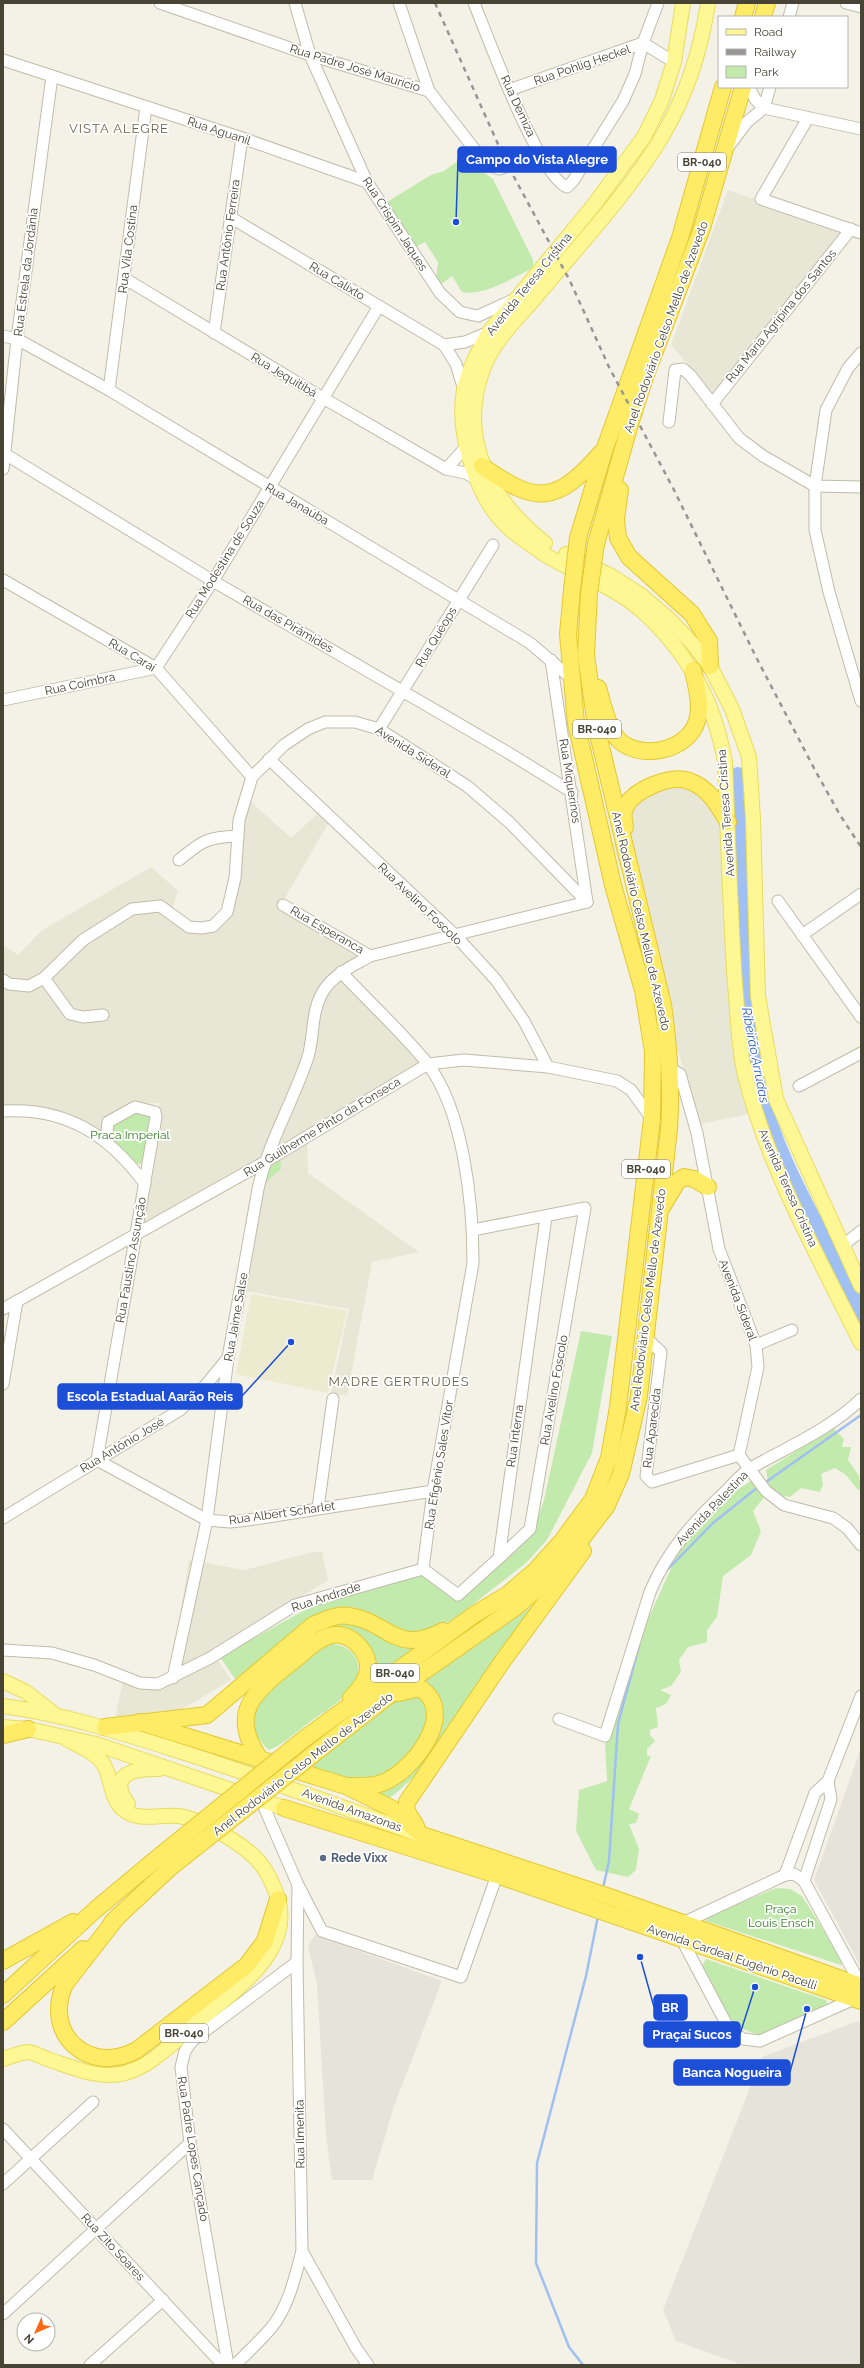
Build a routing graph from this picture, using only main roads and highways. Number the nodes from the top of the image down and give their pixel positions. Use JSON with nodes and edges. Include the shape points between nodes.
{"nodes":[{"id":1,"x":683,"y":3,"type":"edge"},
{"id":2,"x":708,"y":3,"type":"edge"},
{"id":3,"x":748,"y":3,"type":"edge"},
{"id":4,"x":767,"y":3,"type":"edge"},
{"id":5,"x":743,"y":16,"type":"edge"},
{"id":6,"x":763,"y":16,"type":"edge"},
{"id":7,"x":723,"y":88,"type":"edge"},
{"id":8,"x":743,"y":88,"type":"edge"},
{"id":9,"x":630,"y":424,"type":"junction"},
{"id":10,"x":605,"y":448,"type":"junction"},
{"id":11,"x":480,"y":473,"type":"junction"},
{"id":12,"x":586,"y":655,"type":"junction"},
{"id":13,"x":710,"y":666,"type":"junction"},
{"id":14,"x":693,"y":670,"type":"junction"},
{"id":15,"x":728,"y":822,"type":"junction"},
{"id":16,"x":628,"y":862,"type":"junction"},
{"id":17,"x":767,"y":1066,"type":"junction"},
{"id":18,"x":748,"y":1073,"type":"junction"},
{"id":19,"x":708,"y":1187,"type":"road end"},
{"id":20,"x":659,"y":1214,"type":"junction"},
{"id":21,"x":861,"y":1286,"type":"edge"},
{"id":22,"x":861,"y":1343,"type":"edge"},
{"id":23,"x":606,"y":1507,"type":"junction"},
{"id":24,"x":475,"y":1614,"type":"junction"},
{"id":25,"x":3,"y":1682,"type":"edge"},
{"id":26,"x":387,"y":1697,"type":"junction"},
{"id":27,"x":3,"y":1706,"type":"edge"},
{"id":28,"x":21,"y":1708,"type":"junction"},
{"id":29,"x":3,"y":1710,"type":"edge"},
{"id":30,"x":54,"y":1714,"type":"junction"},
{"id":31,"x":140,"y":1722,"type":"junction"},
{"id":32,"x":3,"y":1727,"type":"edge"},
{"id":33,"x":105,"y":1727,"type":"junction"},
{"id":34,"x":28,"y":1729,"type":"junction"},
{"id":35,"x":3,"y":1735,"type":"edge"},
{"id":36,"x":309,"y":1735,"type":"junction"},
{"id":37,"x":66,"y":1739,"type":"junction"},
{"id":38,"x":260,"y":1759,"type":"junction"},
{"id":39,"x":177,"y":1770,"type":"junction"},
{"id":40,"x":346,"y":1786,"type":"junction"},
{"id":41,"x":284,"y":1808,"type":"joint"},
{"id":42,"x":142,"y":1816,"type":"junction"},
{"id":43,"x":422,"y":1836,"type":"junction"},
{"id":44,"x":166,"y":1861,"type":"junction"},
{"id":45,"x":607,"y":1896,"type":"joint"},
{"id":46,"x":278,"y":1899,"type":"junction"},
{"id":47,"x":95,"y":1910,"type":"junction"},
{"id":48,"x":603,"y":1912,"type":"joint"},
{"id":49,"x":118,"y":1916,"type":"junction"},
{"id":50,"x":3,"y":1961,"type":"edge"},
{"id":51,"x":5,"y":1992,"type":"edge"},
{"id":52,"x":859,"y":1993,"type":"edge"},
{"id":53,"x":3,"y":2022,"type":"edge"},
{"id":54,"x":3,"y":2059,"type":"edge"}],
"edges":[{"from":1,"to":11,"type":"main road","name":"Avenida Teresa Cristina","via":[[674,62],[662,100],[644,137],[594,206],[489,332],[475,360],[464,391],[463,421],[466,447]]},
{"from":2,"to":11,"type":"main road","name":"Avenida Teresa Cristina","via":[[695,67],[663,136],[628,184],[497,342],[486,363],[476,388],[475,436]]},
{"from":3,"to":5,"type":"highway"},
{"from":4,"to":6,"type":"highway"},
{"from":7,"to":10,"type":"highway","name":"Anel Rodoviário Celso Mello de Azevedo","number":"BR-040","via":[[680,238]]},
{"from":8,"to":9,"type":"highway","name":"Anel Rodoviário Celso Mello de Azevedo","number":"BR-040","via":[[702,228]]},
{"from":9,"to":12,"type":"highway","name":"Anel Rodoviário Celso Mello de Azevedo","number":"BR-040","bridge":true,"via":[[596,544],[589,593]]},
{"from":9,"to":13,"type":"highway","via":[[616,519],[618,538],[629,557],[692,614],[709,641]]},
{"from":10,"to":11,"type":"highway","via":[[571,483],[546,494],[528,493]]},
{"from":10,"to":24,"type":"highway","name":"Anel Rodoviário Celso Mello de Azevedo","number":"BR-040","bridge":true,"via":[[578,538],[568,634],[571,678],[576,723],[613,885],[643,990],[654,1052],[652,1119],[618,1407],[609,1458],[593,1499],[562,1541],[535,1571]]},
{"from":11,"to":13,"type":"main road","name":"Avenida Teresa Cristina","via":[[526,528],[548,545],[611,576],[642,596],[688,638]]},
{"from":11,"to":14,"type":"main road","name":"Avenida Teresa Cristina","via":[[492,508],[509,529],[545,554],[609,587],[640,609],[665,634]]},
{"from":12,"to":14,"type":"highway","via":[[614,736],[625,746],[639,750],[654,751],[670,747],[691,734],[697,721],[699,706]]},
{"from":12,"to":16,"type":"highway","name":"Anel Rodoviário Celso Mello de Azevedo","number":"BR-040","via":[[596,726]]},
{"from":13,"to":17,"type":"main road","name":"Avenida Teresa Cristina","via":[[732,709],[749,757],[758,996]]},
{"from":14,"to":15,"type":"main road","name":"Avenida Teresa Cristina","via":[[711,706],[720,732],[725,762]]},
{"from":15,"to":16,"type":"highway","via":[[712,796],[688,781],[670,781],[644,789],[636,794],[625,809]]},
{"from":15,"to":18,"type":"main road","name":"Avenida Teresa Cristina","via":[[739,1033]]},
{"from":16,"to":20,"type":"highway","name":"Anel Rodoviário Celso Mello de Azevedo","number":"BR-040","via":[[663,1005],[669,1049],[671,1099]]},
{"from":17,"to":18,"type":"main road"},
{"from":17,"to":21,"type":"main road","name":"Avenida Teresa Cristina","via":[[776,1099]]},
{"from":18,"to":22,"type":"main road","name":"Avenida Teresa Cristina","via":[[758,1119],[776,1167]]},
{"from":19,"to":20,"type":"highway","via":[[684,1177],[677,1182]]},
{"from":20,"to":23,"type":"highway","name":"Anel Rodoviário Celso Mello de Azevedo","number":"BR-040","via":[[639,1396],[621,1474]]},
{"from":23,"to":26,"type":"highway","name":"Anel Rodoviário Celso Mello de Azevedo","number":"BR-040","via":[[574,1550],[546,1581],[516,1607]]},
{"from":23,"to":43,"type":"highway","via":[[579,1559],[502,1662],[407,1802],[406,1810]]},
{"from":24,"to":31,"type":"highway","via":[[435,1635],[408,1640],[350,1616],[328,1619],[314,1625],[207,1715]]},
{"from":24,"to":36,"type":"highway","name":"Anel Rodoviário Celso Mello de Azevedo","number":"BR-040"},
{"from":25,"to":30,"type":"main road","via":[[26,1692]]},
{"from":26,"to":40,"type":"highway","via":[[412,1688],[420,1688],[427,1692],[434,1701],[436,1713],[429,1735],[409,1765],[391,1779],[381,1784]]},
{"from":26,"to":44,"type":"highway","name":"Anel Rodoviário Celso Mello de Azevedo","number":"BR-040","bridge":true},
{"from":27,"to":28,"type":"main road","name":"Avenida Amazonas"},
{"from":28,"to":29,"type":"main road"},
{"from":28,"to":30,"type":"main road","name":"Avenida Amazonas"},
{"from":30,"to":33,"type":"main road","name":"Avenida Amazonas"},
{"from":31,"to":33,"type":"highway"},
{"from":31,"to":38,"type":"highway"},
{"from":32,"to":34,"type":"main road","name":"Avenida Amazonas"},
{"from":33,"to":43,"type":"main road","name":"Avenida Amazonas","via":[[266,1780]]},
{"from":34,"to":35,"type":"highway"},
{"from":34,"to":37,"type":"main road","name":"Avenida Amazonas"},
{"from":36,"to":38,"type":"highway","via":[[358,1691],[368,1671],[364,1652],[347,1637],[335,1635],[322,1638],[262,1686],[250,1702],[244,1721],[247,1738]]},
{"from":36,"to":44,"type":"highway","name":"Anel Rodoviário Celso Mello de Azevedo","number":"BR-040","bridge":true},
{"from":37,"to":39,"type":"main road","name":"Avenida Amazonas","via":[[96,1744]]},
{"from":37,"to":42,"type":"main road","number":"BR-040","via":[[100,1760],[119,1806],[130,1814]]},
{"from":38,"to":40,"type":"highway"},
{"from":39,"to":41,"type":"main road","name":"Avenida Amazonas"},
{"from":39,"to":42,"type":"main road","via":[[134,1770],[121,1781],[123,1797]]},
{"from":40,"to":43,"type":"highway","via":[[391,1808]]},
{"from":41,"to":48,"type":"highway","name":"Avenida Amazonas","via":[[497,1875]]},
{"from":42,"to":46,"type":"main road","number":"BR-040","via":[[180,1816],[229,1838],[256,1857],[269,1876]]},
{"from":43,"to":45,"type":"highway","name":"Avenida Amazonas"},
{"from":44,"to":47,"type":"highway","name":"Anel Rodoviário Celso Mello de Azevedo","number":"BR-040"},
{"from":44,"to":49,"type":"highway","name":"Anel Rodoviário Celso Mello de Azevedo","number":"BR-040"},
{"from":45,"to":52,"type":"highway","name":"Avenida Cardeal Eugênio Pacelli","via":[[683,1923]]},
{"from":46,"to":49,"type":"highway","via":[[262,1947],[247,1966],[137,2050],[123,2058],[102,2059],[83,2052],[66,2034],[59,2017],[60,1994]]},
{"from":46,"to":54,"type":"main road","number":"BR-040","via":[[280,1916],[277,1934],[261,1965],[150,2061],[126,2073],[114,2075],[98,2074],[28,2052]]},
{"from":47,"to":50,"type":"highway"},
{"from":47,"to":51,"type":"highway","name":"Anel Rodoviário Celso Mello de Azevedo","number":"BR-040"},
{"from":48,"to":52,"type":"highway","name":"Avenida Cardeal Eugênio Pacelli","via":[[682,1940]]},
{"from":49,"to":53,"type":"highway","name":"Anel Rodoviário Celso Mello de Azevedo","number":"BR-040"}]}
